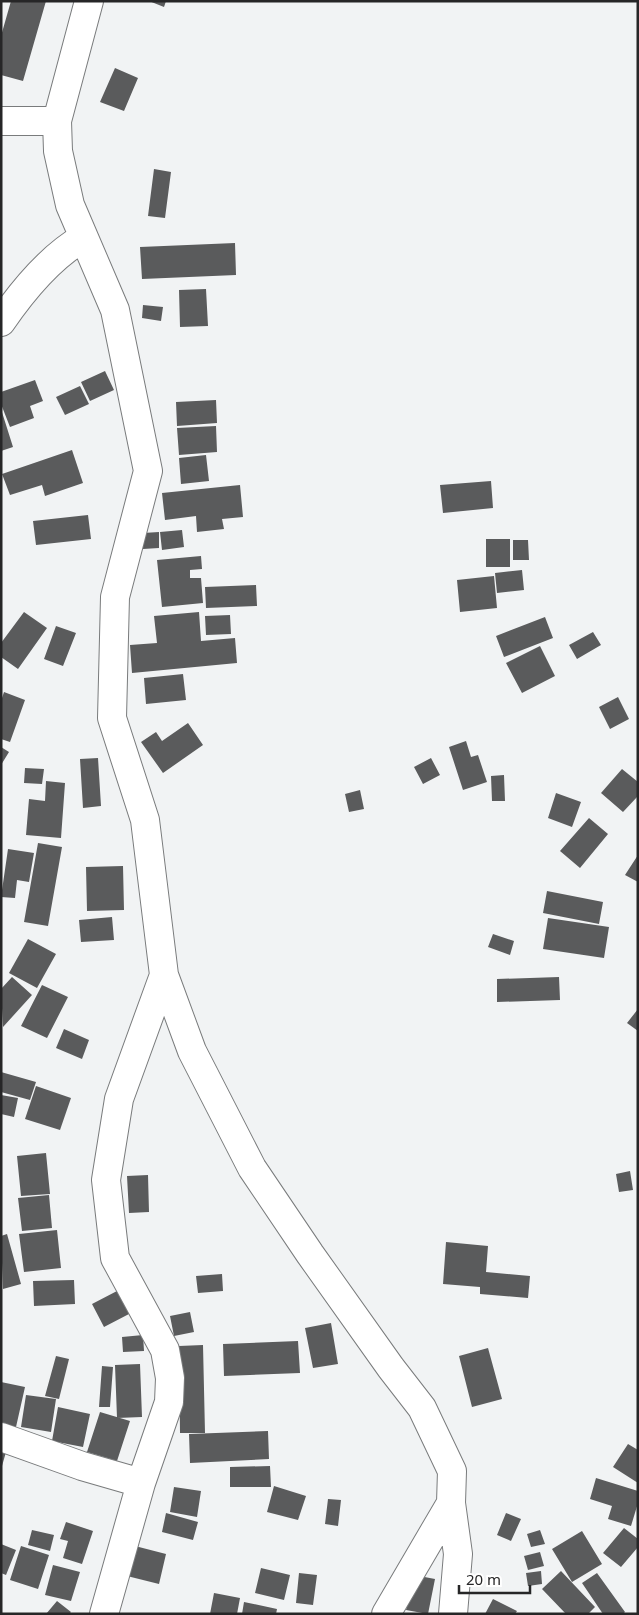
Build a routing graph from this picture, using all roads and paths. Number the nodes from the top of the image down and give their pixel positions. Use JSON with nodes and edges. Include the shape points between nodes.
{"nodes":[{"id":1,"x":89,"y":1,"type":"edge"},
{"id":2,"x":1,"y":121,"type":"edge"},
{"id":3,"x":57,"y":121,"type":"junction"},
{"id":4,"x":83,"y":238,"type":"junction"},
{"id":5,"x":9,"y":295,"type":"edge"},
{"id":6,"x":1,"y":322,"type":"edge"},
{"id":7,"x":164,"y":975,"type":"junction"},
{"id":8,"x":1,"y":1437,"type":"edge"},
{"id":9,"x":141,"y":1483,"type":"junction"},
{"id":10,"x":451,"y":1503,"type":"junction"},
{"id":11,"x":104,"y":1614,"type":"edge"},
{"id":12,"x":386,"y":1614,"type":"edge"},
{"id":13,"x":453,"y":1614,"type":"edge"}],
"edges":[{"from":1,"to":3,"type":"street"},
{"from":2,"to":3,"type":"street"},
{"from":3,"to":4,"type":"street","via":[[64,185]]},
{"from":4,"to":5,"type":"street","via":[[67,247]]},
{"from":4,"to":7,"type":"street","via":[[115,310],[148,471],[115,597],[112,718],[145,820]]},
{"from":5,"to":6,"type":"street"},
{"from":7,"to":9,"type":"street","via":[[119,1099],[106,1180],[115,1258],[165,1350],[170,1378],[169,1402]]},
{"from":7,"to":10,"type":"street","via":[[192,1051],[252,1168],[362,1328],[422,1408],[452,1471]]},
{"from":8,"to":9,"type":"street"},
{"from":9,"to":11,"type":"street"},
{"from":10,"to":12,"type":"street"},
{"from":10,"to":13,"type":"street","via":[[458,1554]]}]}
